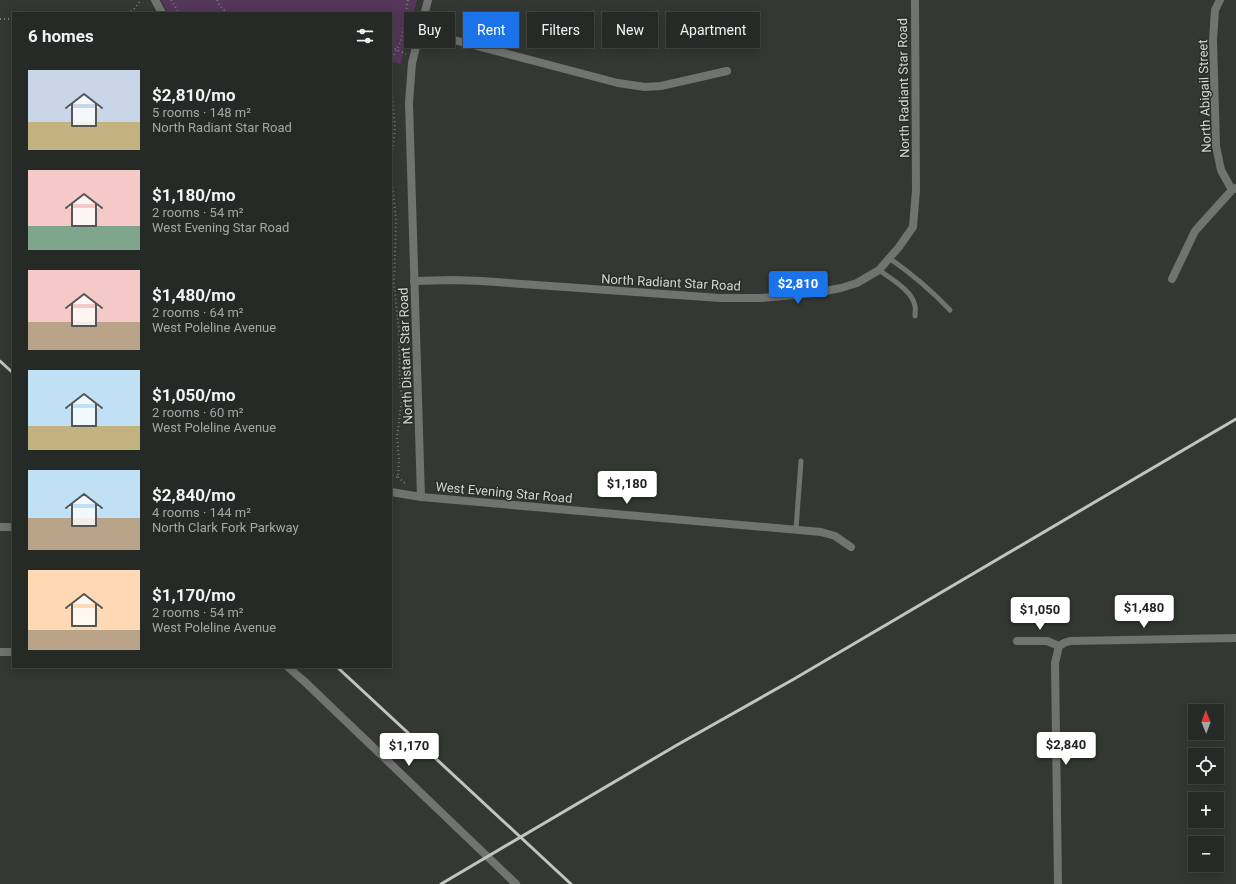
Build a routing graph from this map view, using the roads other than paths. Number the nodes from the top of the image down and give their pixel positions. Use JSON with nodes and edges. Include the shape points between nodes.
{"nodes":[{"id":1,"x":155,"y":0,"type":"edge"},
{"id":2,"x":428,"y":0,"type":"edge"},
{"id":3,"x":915,"y":0,"type":"edge"},
{"id":4,"x":1220,"y":0,"type":"edge"},
{"id":5,"x":161,"y":12,"type":"edge"},
{"id":6,"x":425,"y":12,"type":"edge"},
{"id":7,"x":455,"y":40,"type":"edge"},
{"id":8,"x":416,"y":48,"type":"edge"},
{"id":9,"x":726,"y":71,"type":"dead end"},
{"id":10,"x":1234,"y":189,"type":"edge"},
{"id":11,"x":889,"y":258,"type":"junction"},
{"id":12,"x":878,"y":270,"type":"junction"},
{"id":13,"x":1172,"y":279,"type":"dead end"},
{"id":14,"x":414,"y":281,"type":"junction"},
{"id":15,"x":950,"y":310,"type":"dead end"},
{"id":16,"x":915,"y":316,"type":"dead end"},
{"id":17,"x":800,"y":461,"type":"dead end"},
{"id":18,"x":392,"y":492,"type":"edge"},
{"id":19,"x":421,"y":497,"type":"junction"},
{"id":20,"x":0,"y":527,"type":"edge"},
{"id":21,"x":12,"y":527,"type":"edge"},
{"id":22,"x":796,"y":530,"type":"junction"},
{"id":23,"x":851,"y":547,"type":"dead end"},
{"id":24,"x":1236,"y":638,"type":"edge"},
{"id":25,"x":1017,"y":641,"type":"dead end"},
{"id":26,"x":1059,"y":646,"type":"junction"},
{"id":27,"x":0,"y":652,"type":"edge"},
{"id":28,"x":12,"y":652,"type":"edge"},
{"id":29,"x":289,"y":668,"type":"edge"},
{"id":30,"x":516,"y":884,"type":"edge"},
{"id":31,"x":1058,"y":884,"type":"edge"}],
"edges":[{"from":1,"to":5,"type":"street"},
{"from":2,"to":6,"type":"street","name":"North Distant Star Road"},
{"from":3,"to":11,"type":"street","name":"North Radiant Star Road","via":[[916,190],[913,227]]},
{"from":4,"to":10,"type":"street","name":"North Abigail Street","via":[[1215,10],[1213,40],[1216,146],[1222,170]]},
{"from":7,"to":9,"type":"street","via":[[618,83],[661,86]]},
{"from":8,"to":14,"type":"street","name":"North Distant Star Road","via":[[410,76],[409,103]]},
{"from":10,"to":13,"type":"street","via":[[1195,231]]},
{"from":11,"to":12,"type":"street","name":"North Radiant Star Road"},
{"from":11,"to":15,"type":"lane","via":[[933,292]]},
{"from":12,"to":14,"type":"street","name":"North Radiant Star Road","via":[[841,288],[761,298],[720,298],[481,281]]},
{"from":12,"to":16,"type":"lane","via":[[911,296]]},
{"from":14,"to":19,"type":"street","name":"North Distant Star Road"},
{"from":17,"to":22,"type":"lane"},
{"from":18,"to":19,"type":"street","name":"West Evening Star Road"},
{"from":19,"to":22,"type":"street","name":"West Evening Star Road"},
{"from":20,"to":21,"type":"street"},
{"from":22,"to":23,"type":"street","name":"West Evening Star Road","via":[[835,536]]},
{"from":24,"to":26,"type":"street","via":[[1070,641]]},
{"from":25,"to":26,"type":"street","via":[[1047,641]]},
{"from":26,"to":31,"type":"street","via":[[1055,663]]},
{"from":27,"to":28,"type":"street"},
{"from":29,"to":30,"type":"street"}]}
